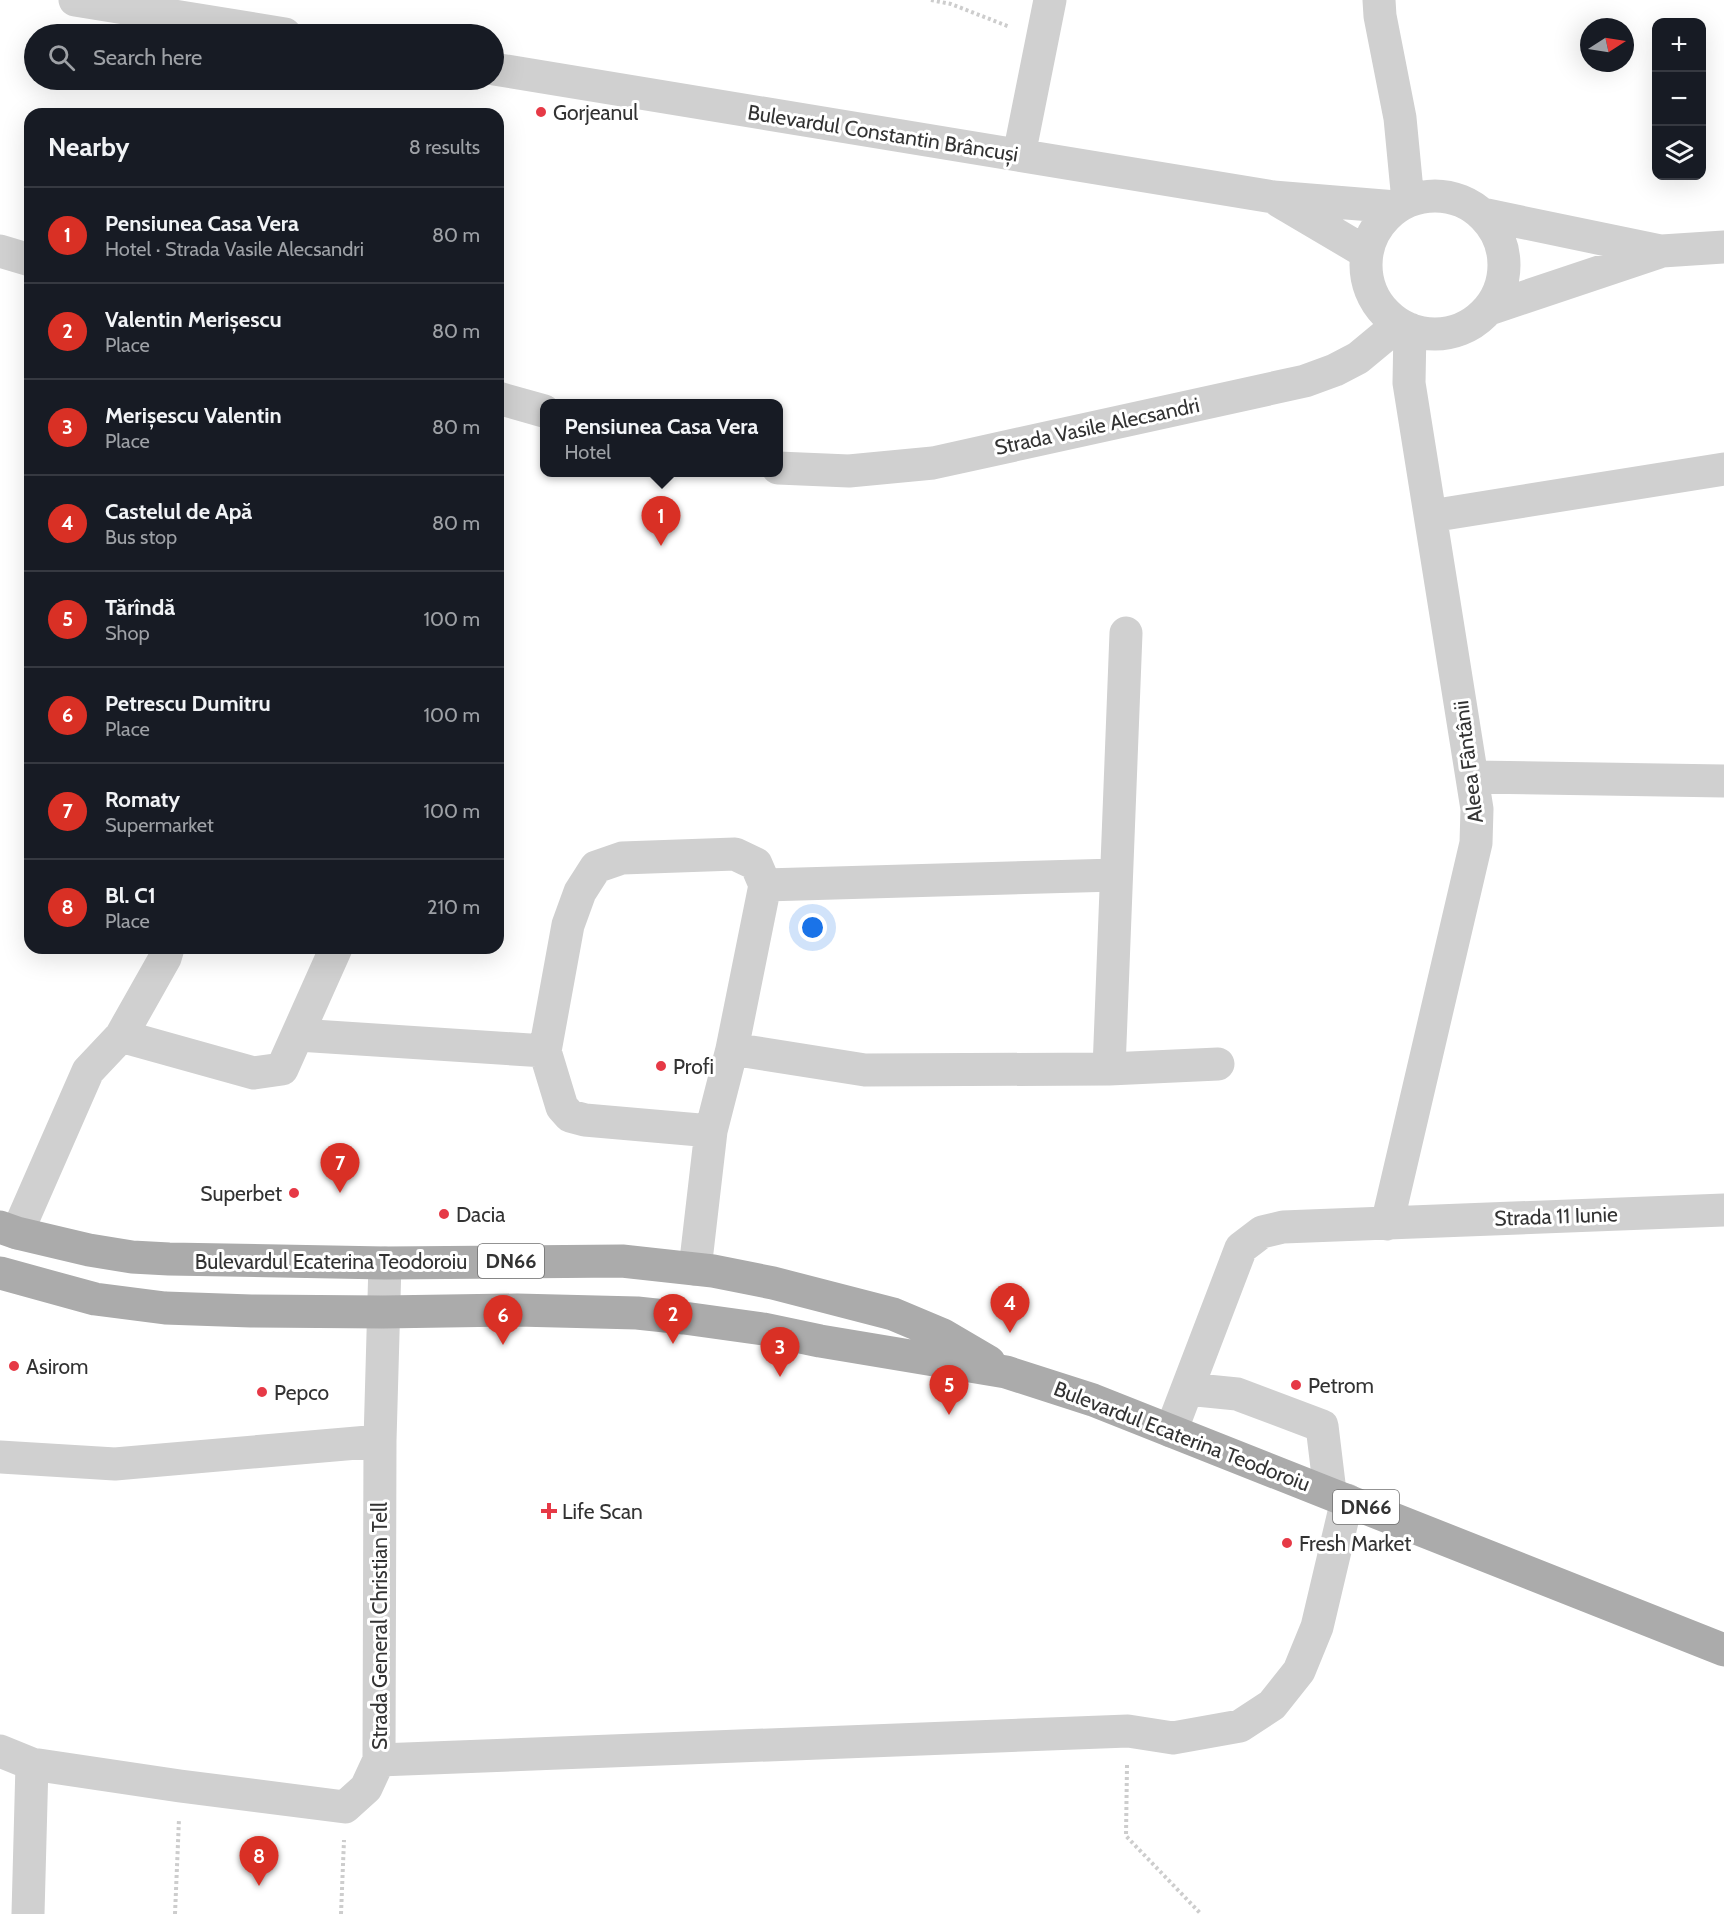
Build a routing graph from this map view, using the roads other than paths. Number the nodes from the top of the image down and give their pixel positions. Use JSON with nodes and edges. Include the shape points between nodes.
{"nodes":[{"id":1,"x":75,"y":0,"type":"edge"},
{"id":2,"x":1050,"y":0,"type":"edge"},
{"id":3,"x":1379,"y":0,"type":"edge"},
{"id":4,"x":223,"y":24,"type":"edge"},
{"id":5,"x":504,"y":71,"type":"edge"},
{"id":6,"x":1400,"y":118,"type":"junction"},
{"id":7,"x":1019,"y":155,"type":"junction"},
{"id":8,"x":1446,"y":196,"type":"junction"},
{"id":9,"x":1273,"y":197,"type":"junction"},
{"id":10,"x":1402,"y":204,"type":"junction"},
{"id":11,"x":1482,"y":214,"type":"junction"},
{"id":12,"x":1724,"y":248,"type":"edge"},
{"id":13,"x":0,"y":251,"type":"edge"},
{"id":14,"x":1662,"y":251,"type":"junction"},
{"id":15,"x":1367,"y":253,"type":"junction"},
{"id":16,"x":24,"y":258,"type":"edge"},
{"id":17,"x":1489,"y":309,"type":"junction"},
{"id":18,"x":1404,"y":327,"type":"junction"},
{"id":19,"x":504,"y":400,"type":"edge"},
{"id":20,"x":540,"y":410,"type":"edge"},
{"id":21,"x":783,"y":468,"type":"edge"},
{"id":22,"x":1724,"y":469,"type":"edge"},
{"id":23,"x":1431,"y":516,"type":"junction"},
{"id":24,"x":1126,"y":633,"type":"dead end"},
{"id":25,"x":1473,"y":777,"type":"junction"},
{"id":26,"x":1724,"y":781,"type":"edge"},
{"id":27,"x":1116,"y":875,"type":"junction"},
{"id":28,"x":765,"y":885,"type":"junction"},
{"id":29,"x":166,"y":954,"type":"edge"},
{"id":30,"x":333,"y":954,"type":"edge"},
{"id":31,"x":298,"y":1035,"type":"junction"},
{"id":32,"x":122,"y":1036,"type":"junction"},
{"id":33,"x":732,"y":1049,"type":"junction"},
{"id":34,"x":545,"y":1052,"type":"junction"},
{"id":35,"x":1218,"y":1064,"type":"dead end"},
{"id":36,"x":1109,"y":1069,"type":"junction"},
{"id":37,"x":711,"y":1131,"type":"junction"},
{"id":38,"x":1724,"y":1210,"type":"edge"},
{"id":39,"x":1387,"y":1224,"type":"junction"},
{"id":40,"x":8,"y":1230,"type":"edge"},
{"id":41,"x":384,"y":1263,"type":"junction"},
{"id":42,"x":695,"y":1269,"type":"junction"},
{"id":43,"x":0,"y":1273,"type":"edge"},
{"id":44,"x":383,"y":1312,"type":"junction"},
{"id":45,"x":1006,"y":1372,"type":"junction"},
{"id":46,"x":1187,"y":1389,"type":"junction"},
{"id":47,"x":1171,"y":1431,"type":"junction"},
{"id":48,"x":380,"y":1441,"type":"junction"},
{"id":49,"x":0,"y":1457,"type":"edge"},
{"id":50,"x":1339,"y":1496,"type":"junction"},
{"id":51,"x":1724,"y":1650,"type":"edge"},
{"id":52,"x":0,"y":1751,"type":"edge"},
{"id":53,"x":379,"y":1760,"type":"junction"},
{"id":54,"x":32,"y":1764,"type":"junction"},
{"id":55,"x":28,"y":1914,"type":"edge"}],
"edges":[{"from":1,"to":4,"type":"street"},
{"from":2,"to":7,"type":"street"},
{"from":3,"to":6,"type":"street"},
{"from":5,"to":7,"type":"street","name":"Bulevardul Constantin Brâncuși"},
{"from":6,"to":8,"type":"street"},
{"from":6,"to":10,"type":"street"},
{"from":7,"to":9,"type":"street","name":"Bulevardul Constantin Brâncuși"},
{"from":8,"to":10,"type":"street","via":[[1434,195]]},
{"from":8,"to":11,"type":"street","via":[[1466,202]]},
{"from":9,"to":10,"type":"street","name":"Bulevardul Constantin Brâncuși"},
{"from":9,"to":15,"type":"street","name":"Bulevardul Constantin Brâncuși"},
{"from":10,"to":15,"type":"street","via":[[1383,220]]},
{"from":11,"to":14,"type":"street"},
{"from":11,"to":17,"type":"street","via":[[1494,227],[1504,260],[1504,277]]},
{"from":12,"to":14,"type":"street"},
{"from":13,"to":16,"type":"street"},
{"from":14,"to":17,"type":"street"},
{"from":15,"to":18,"type":"street","via":[[1366,274],[1372,294],[1383,311]]},
{"from":17,"to":18,"type":"street","via":[[1473,323],[1452,332],[1431,334]]},
{"from":18,"to":21,"type":"street","name":"Strada Vasile Alecsandri","via":[[1358,358],[1305,381],[933,462],[849,471]]},
{"from":18,"to":23,"type":"street","name":"Aleea Fântânii"},
{"from":19,"to":20,"type":"street"},
{"from":22,"to":23,"type":"street"},
{"from":23,"to":25,"type":"street","name":"Aleea Fântânii"},
{"from":24,"to":27,"type":"street"},
{"from":25,"to":26,"type":"street"},
{"from":25,"to":39,"type":"street","name":"Aleea Fântânii","via":[[1476,843]]},
{"from":27,"to":28,"type":"street"},
{"from":27,"to":36,"type":"street"},
{"from":28,"to":33,"type":"street"},
{"from":28,"to":34,"type":"street","via":[[756,864],[735,854],[622,858],[596,867],[580,892],[568,925]]},
{"from":29,"to":32,"type":"street"},
{"from":30,"to":31,"type":"street"},
{"from":31,"to":32,"type":"street","via":[[282,1069],[254,1073]]},
{"from":31,"to":34,"type":"street"},
{"from":32,"to":40,"type":"street","via":[[88,1071]]},
{"from":33,"to":36,"type":"street","via":[[865,1070]]},
{"from":33,"to":37,"type":"street"},
{"from":34,"to":37,"type":"street","via":[[562,1107],[570,1116]]},
{"from":35,"to":36,"type":"street"},
{"from":37,"to":42,"type":"street"},
{"from":38,"to":39,"type":"street","name":"Strada 11 Iunie"},
{"from":39,"to":46,"type":"street","name":"Strada 11 Iunie","via":[[1283,1227],[1262,1232],[1241,1248]]},
{"from":40,"to":41,"type":"main road","name":"Bulevardul Ecaterina Teodoroiu","number":"DN66","via":[[132,1257]]},
{"from":41,"to":42,"type":"main road","name":"Bulevardul Ecaterina Teodoroiu","number":"DN66","via":[[622,1261]]},
{"from":41,"to":44,"type":"street","name":"Strada General Christian Tell"},
{"from":42,"to":45,"type":"main road","name":"Bulevardul Ecaterina Teodoroiu","number":"DN66","via":[[773,1283],[893,1314],[943,1335]]},
{"from":43,"to":44,"type":"main road","name":"Bulevardul Ecaterina Teodoroiu","number":"DN66","via":[[95,1299],[165,1308]]},
{"from":44,"to":45,"type":"main road","name":"Bulevardul Ecaterina Teodoroiu","number":"DN66","via":[[517,1310],[684,1318]]},
{"from":44,"to":48,"type":"street","name":"Strada General Christian Tell"},
{"from":45,"to":47,"type":"main road","name":"Bulevardul Ecaterina Teodoroiu","number":"DN66"},
{"from":46,"to":47,"type":"street","name":"Strada 11 Iunie"},
{"from":46,"to":50,"type":"street","via":[[1237,1394],[1322,1426]]},
{"from":47,"to":50,"type":"main road","name":"Bulevardul Ecaterina Teodoroiu","number":"DN66"},
{"from":48,"to":49,"type":"street","via":[[115,1464]]},
{"from":48,"to":53,"type":"street","name":"Strada General Christian Tell"},
{"from":50,"to":51,"type":"main road","name":"Bulevardul Ecaterina Teodoroiu","number":"DN66"},
{"from":50,"to":53,"type":"street","via":[[1317,1627],[1299,1671],[1272,1705],[1240,1726],[1173,1738],[1128,1731]]},
{"from":52,"to":54,"type":"street"},
{"from":53,"to":54,"type":"street","name":"Strada General Christian Tell","via":[[366,1788],[345,1807]]},
{"from":54,"to":55,"type":"street"}]}
